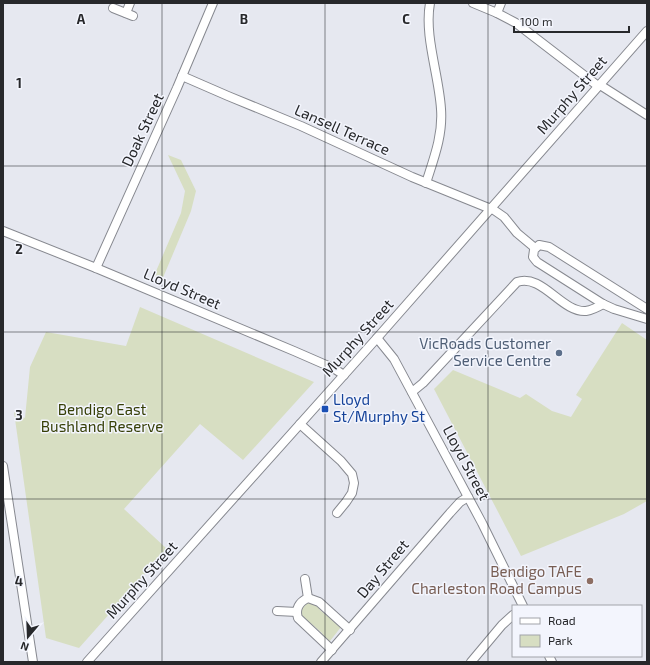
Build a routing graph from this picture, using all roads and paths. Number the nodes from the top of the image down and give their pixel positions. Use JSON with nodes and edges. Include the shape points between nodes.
{"nodes":[{"id":1,"x":130,"y":3,"type":"edge"},
{"id":2,"x":213,"y":3,"type":"edge"},
{"id":3,"x":430,"y":3,"type":"edge"},
{"id":4,"x":473,"y":3,"type":"edge"},
{"id":5,"x":501,"y":3,"type":"edge"},
{"id":6,"x":113,"y":8,"type":"dead end"},
{"id":7,"x":497,"y":13,"type":"junction"},
{"id":8,"x":647,"y":31,"type":"edge"},
{"id":9,"x":182,"y":76,"type":"junction"},
{"id":10,"x":599,"y":86,"type":"junction"},
{"id":11,"x":647,"y":115,"type":"edge"},
{"id":12,"x":426,"y":183,"type":"junction"},
{"id":13,"x":491,"y":208,"type":"junction"},
{"id":14,"x":5,"y":233,"type":"edge"},
{"id":15,"x":535,"y":248,"type":"junction"},
{"id":16,"x":96,"y":268,"type":"junction"},
{"id":17,"x":603,"y":304,"type":"junction"},
{"id":18,"x":647,"y":309,"type":"edge"},
{"id":19,"x":647,"y":318,"type":"edge"},
{"id":20,"x":377,"y":338,"type":"junction"},
{"id":21,"x":344,"y":375,"type":"junction"},
{"id":22,"x":412,"y":392,"type":"junction"},
{"id":23,"x":300,"y":424,"type":"junction"},
{"id":24,"x":3,"y":466,"type":"edge"},
{"id":25,"x":468,"y":497,"type":"junction"},
{"id":26,"x":337,"y":513,"type":"dead end"},
{"id":27,"x":305,"y":579,"type":"dead end"},
{"id":28,"x":308,"y":598,"type":"junction"},
{"id":29,"x":522,"y":605,"type":"edge"},
{"id":30,"x":277,"y":611,"type":"dead end"},
{"id":31,"x":297,"y":612,"type":"junction"},
{"id":32,"x":512,"y":616,"type":"edge"},
{"id":33,"x":350,"y":630,"type":"junction"},
{"id":34,"x":332,"y":650,"type":"junction"},
{"id":35,"x":33,"y":662,"type":"edge"},
{"id":36,"x":87,"y":662,"type":"edge"},
{"id":37,"x":321,"y":662,"type":"edge"},
{"id":38,"x":471,"y":662,"type":"edge"}],
"edges":[{"from":1,"to":6,"type":"street","via":[[130,14]]},
{"from":2,"to":9,"type":"street","name":"Doak Street"},
{"from":3,"to":12,"type":"street","via":[[429,32],[442,120],[439,142]]},
{"from":4,"to":7,"type":"street"},
{"from":5,"to":7,"type":"street"},
{"from":7,"to":10,"type":"street","via":[[516,23]]},
{"from":8,"to":10,"type":"street","name":"Murphy Street"},
{"from":9,"to":12,"type":"street","name":"Lansell Terrace","via":[[301,126],[340,146]]},
{"from":9,"to":16,"type":"street","name":"Doak Street"},
{"from":10,"to":11,"type":"street"},
{"from":10,"to":13,"type":"street","name":"Murphy Street"},
{"from":12,"to":13,"type":"street","name":"Lansell Terrace"},
{"from":13,"to":15,"type":"street","name":"Lansell Terrace","via":[[504,217],[520,236]]},
{"from":13,"to":20,"type":"street","name":"Murphy Street"},
{"from":14,"to":16,"type":"street","name":"Lloyd Street"},
{"from":15,"to":17,"type":"street","via":[[535,260]]},
{"from":15,"to":18,"type":"street","via":[[541,245],[549,247]]},
{"from":16,"to":21,"type":"street","name":"Lloyd Street","via":[[326,365]]},
{"from":17,"to":19,"type":"street"},
{"from":17,"to":22,"type":"street","via":[[590,310],[580,310],[533,282],[517,282]]},
{"from":20,"to":21,"type":"street","name":"Murphy Street"},
{"from":20,"to":22,"type":"street","name":"Lloyd Street","via":[[394,359]]},
{"from":21,"to":23,"type":"street","name":"Murphy Street"},
{"from":22,"to":25,"type":"street","name":"Lloyd Street"},
{"from":23,"to":26,"type":"street","via":[[352,474],[352,493]]},
{"from":23,"to":36,"type":"street","name":"Murphy Street"},
{"from":24,"to":35,"type":"street"},
{"from":25,"to":29,"type":"street","name":"Lloyd Street"},
{"from":25,"to":33,"type":"street","name":"Day Street","via":[[450,513]]},
{"from":27,"to":28,"type":"street"},
{"from":28,"to":31,"type":"street","via":[[299,604]]},
{"from":28,"to":33,"type":"street","via":[[319,602]]},
{"from":30,"to":31,"type":"street"},
{"from":31,"to":34,"type":"street","via":[[299,620]]},
{"from":32,"to":38,"type":"street"},
{"from":33,"to":34,"type":"street","name":"Day Street"},
{"from":34,"to":37,"type":"street","name":"Day Street"}]}
